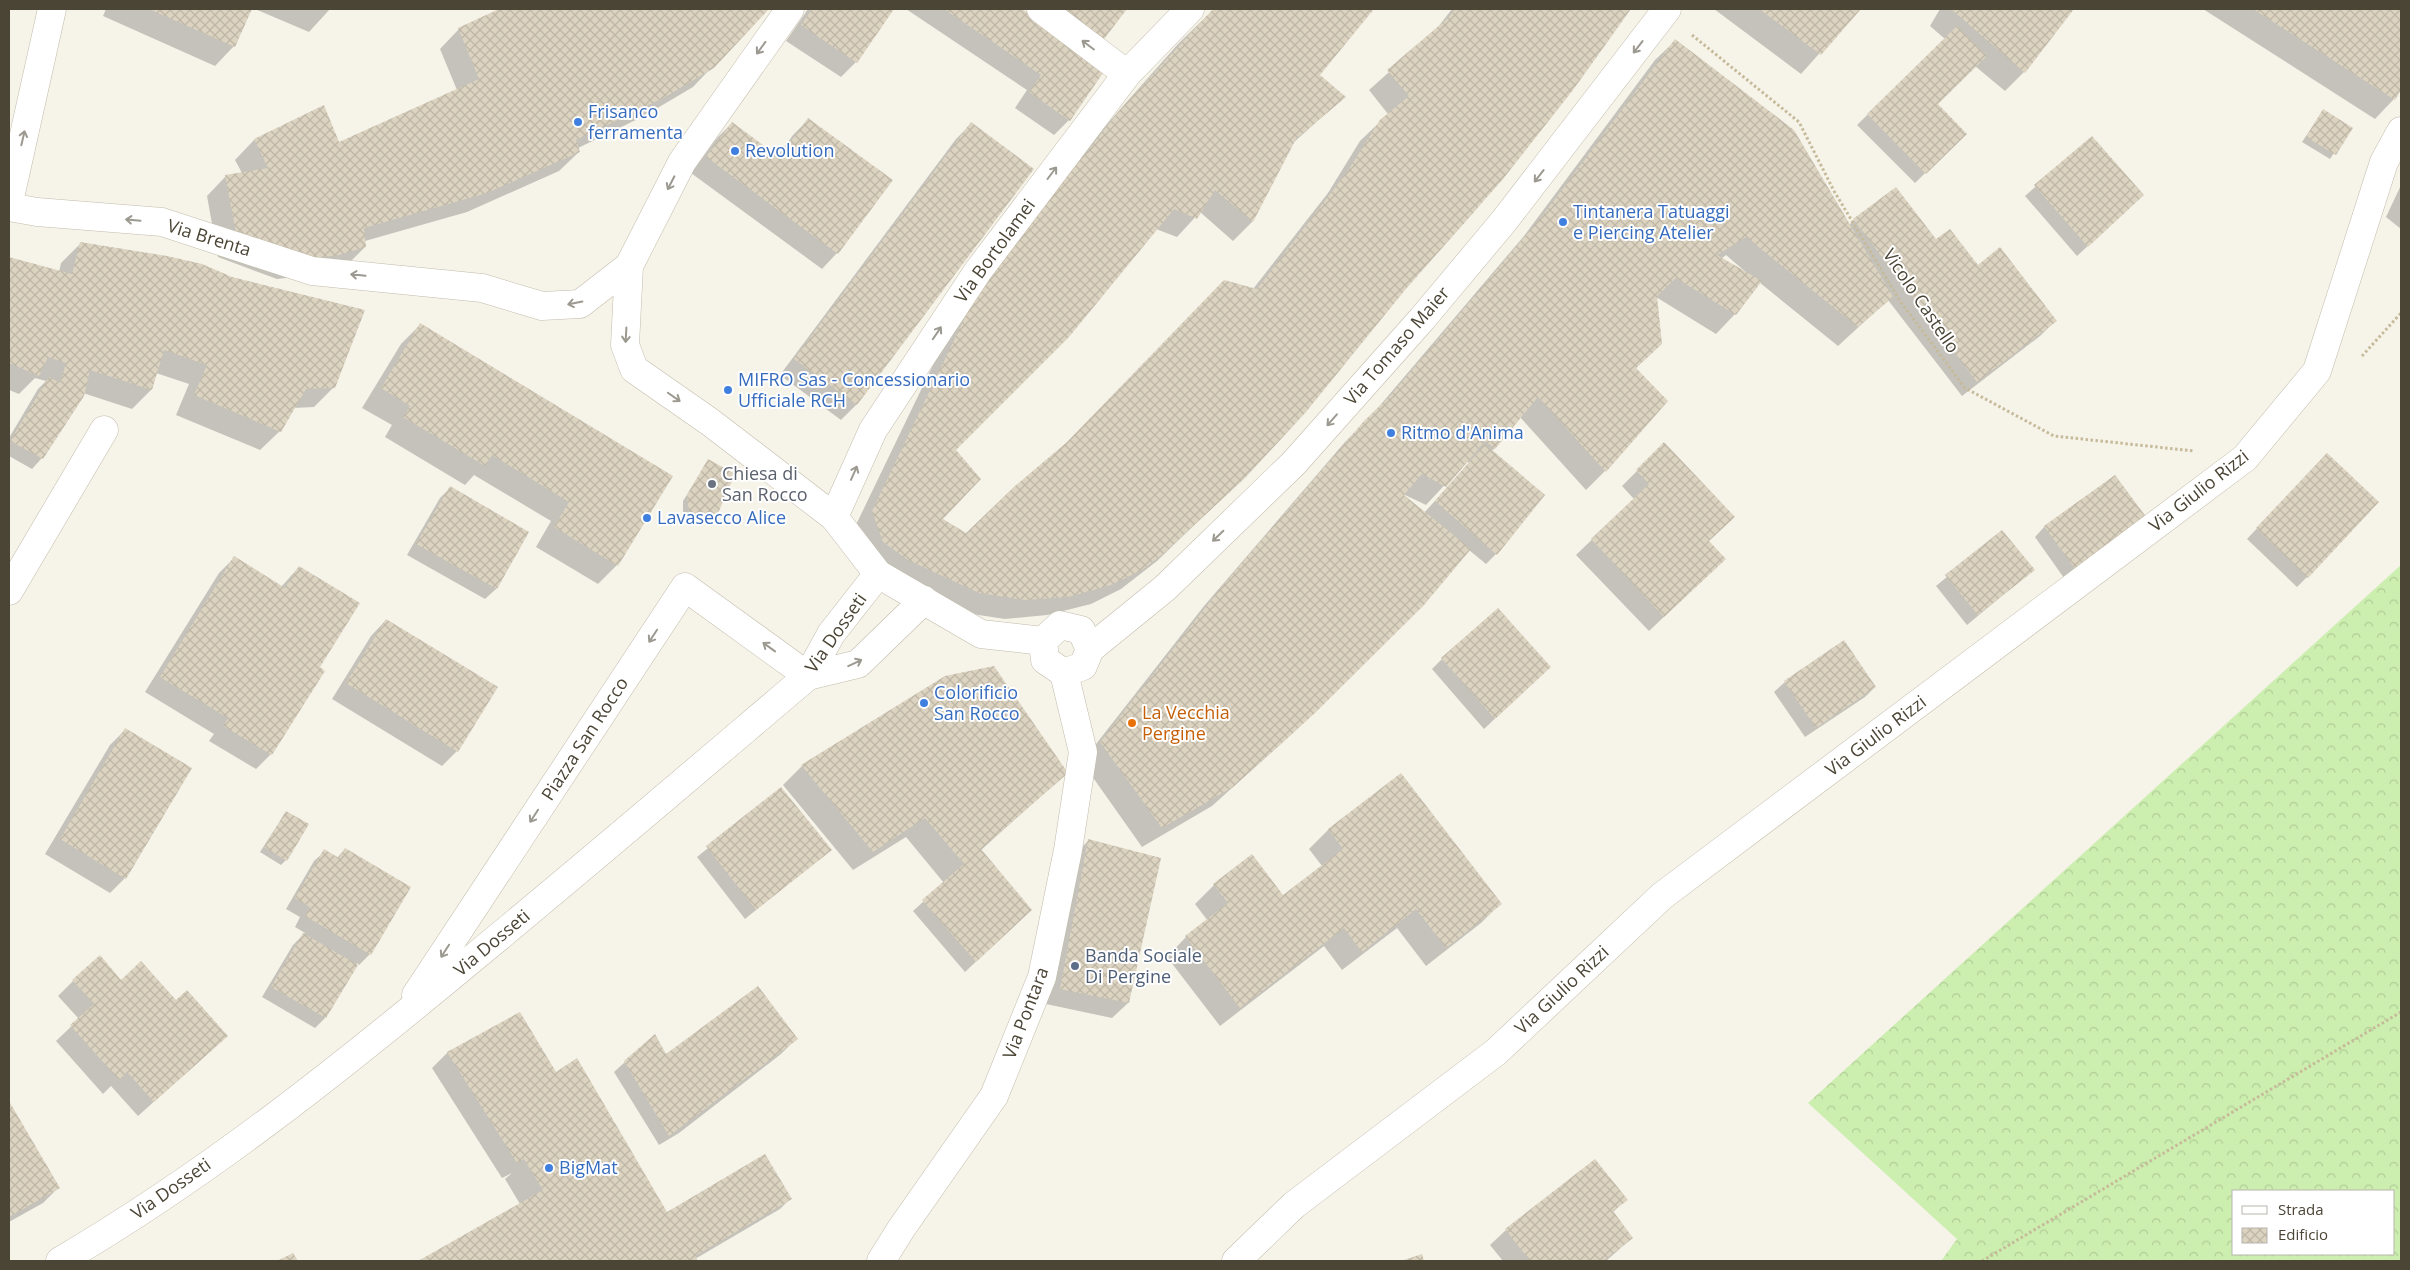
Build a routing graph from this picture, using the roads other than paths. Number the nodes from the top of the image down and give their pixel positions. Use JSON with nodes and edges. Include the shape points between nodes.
{"nodes":[{"id":1,"x":52,"y":9,"type":"edge"},
{"id":2,"x":790,"y":9,"type":"edge"},
{"id":3,"x":1041,"y":9,"type":"edge"},
{"id":4,"x":1190,"y":9,"type":"edge"},
{"id":5,"x":1666,"y":11,"type":"edge"},
{"id":6,"x":1127,"y":74,"type":"junction"},
{"id":7,"x":2401,"y":131,"type":"edge"},
{"id":8,"x":9,"y":202,"type":"edge"},
{"id":9,"x":9,"y":207,"type":"edge"},
{"id":10,"x":629,"y":266,"type":"junction"},
{"id":11,"x":104,"y":430,"type":"dead end"},
{"id":12,"x":834,"y":517,"type":"junction"},
{"id":13,"x":878,"y":574,"type":"junction"},
{"id":14,"x":9,"y":591,"type":"edge"},
{"id":15,"x":924,"y":600,"type":"junction"},
{"id":16,"x":1043,"y":641,"type":"junction"},
{"id":17,"x":1090,"y":648,"type":"junction"},
{"id":18,"x":1064,"y":673,"type":"junction"},
{"id":19,"x":808,"y":676,"type":"junction"},
{"id":20,"x":400,"y":1019,"type":"junction"},
{"id":21,"x":60,"y":1261,"type":"edge"},
{"id":22,"x":881,"y":1261,"type":"edge"},
{"id":23,"x":1236,"y":1261,"type":"edge"}],
"edges":[{"from":8,"to":1,"type":"street","one_way":true},
{"from":2,"to":10,"type":"street","one_way":true,"via":[[682,162]]},
{"from":6,"to":3,"type":"street","one_way":true},
{"from":4,"to":6,"type":"street","name":"Via Bortolamei"},
{"from":5,"to":17,"type":"street","name":"Via Tomaso Maier","one_way":true,"via":[[1504,221],[1294,463],[1165,588]]},
{"from":12,"to":6,"type":"street","name":"Via Bortolamei","one_way":true,"via":[[873,430],[978,271]]},
{"from":7,"to":23,"type":"street","name":"Via Giulio Rizzi","via":[[2384,162],[2318,371],[2245,458],[1662,896],[1496,1052],[1294,1205]]},
{"from":10,"to":9,"type":"street","name":"Via Brenta","one_way":true,"via":[[580,304],[542,306],[482,288],[312,271],[162,222]]},
{"from":10,"to":12,"type":"street","one_way":true,"via":[[625,345],[634,369],[710,422]]},
{"from":11,"to":14,"type":"street"},
{"from":12,"to":13,"type":"street"},
{"from":13,"to":15,"type":"street"},
{"from":13,"to":19,"type":"street","name":"Via Dosseti","via":[[831,634]]},
{"from":15,"to":16,"type":"street","via":[[981,634]]},
{"from":19,"to":15,"type":"street","one_way":true,"via":[[858,664]]},
{"from":16,"to":17,"type":"street","via":[[1060,625],[1081,630]]},
{"from":16,"to":18,"type":"street","via":[[1045,660]]},
{"from":17,"to":18,"type":"street","via":[[1083,666]]},
{"from":18,"to":22,"type":"street","name":"Via Pontara","via":[[1083,752],[1068,850],[1042,977],[994,1096]]},
{"from":19,"to":20,"type":"street","name":"Via Dosseti"},
{"from":19,"to":20,"type":"street","name":"Piazza San Rocco","one_way":true,"via":[[685,587]]},
{"from":20,"to":21,"type":"street","name":"Via Dosseti","via":[[309,1092],[113,1230]]}]}
